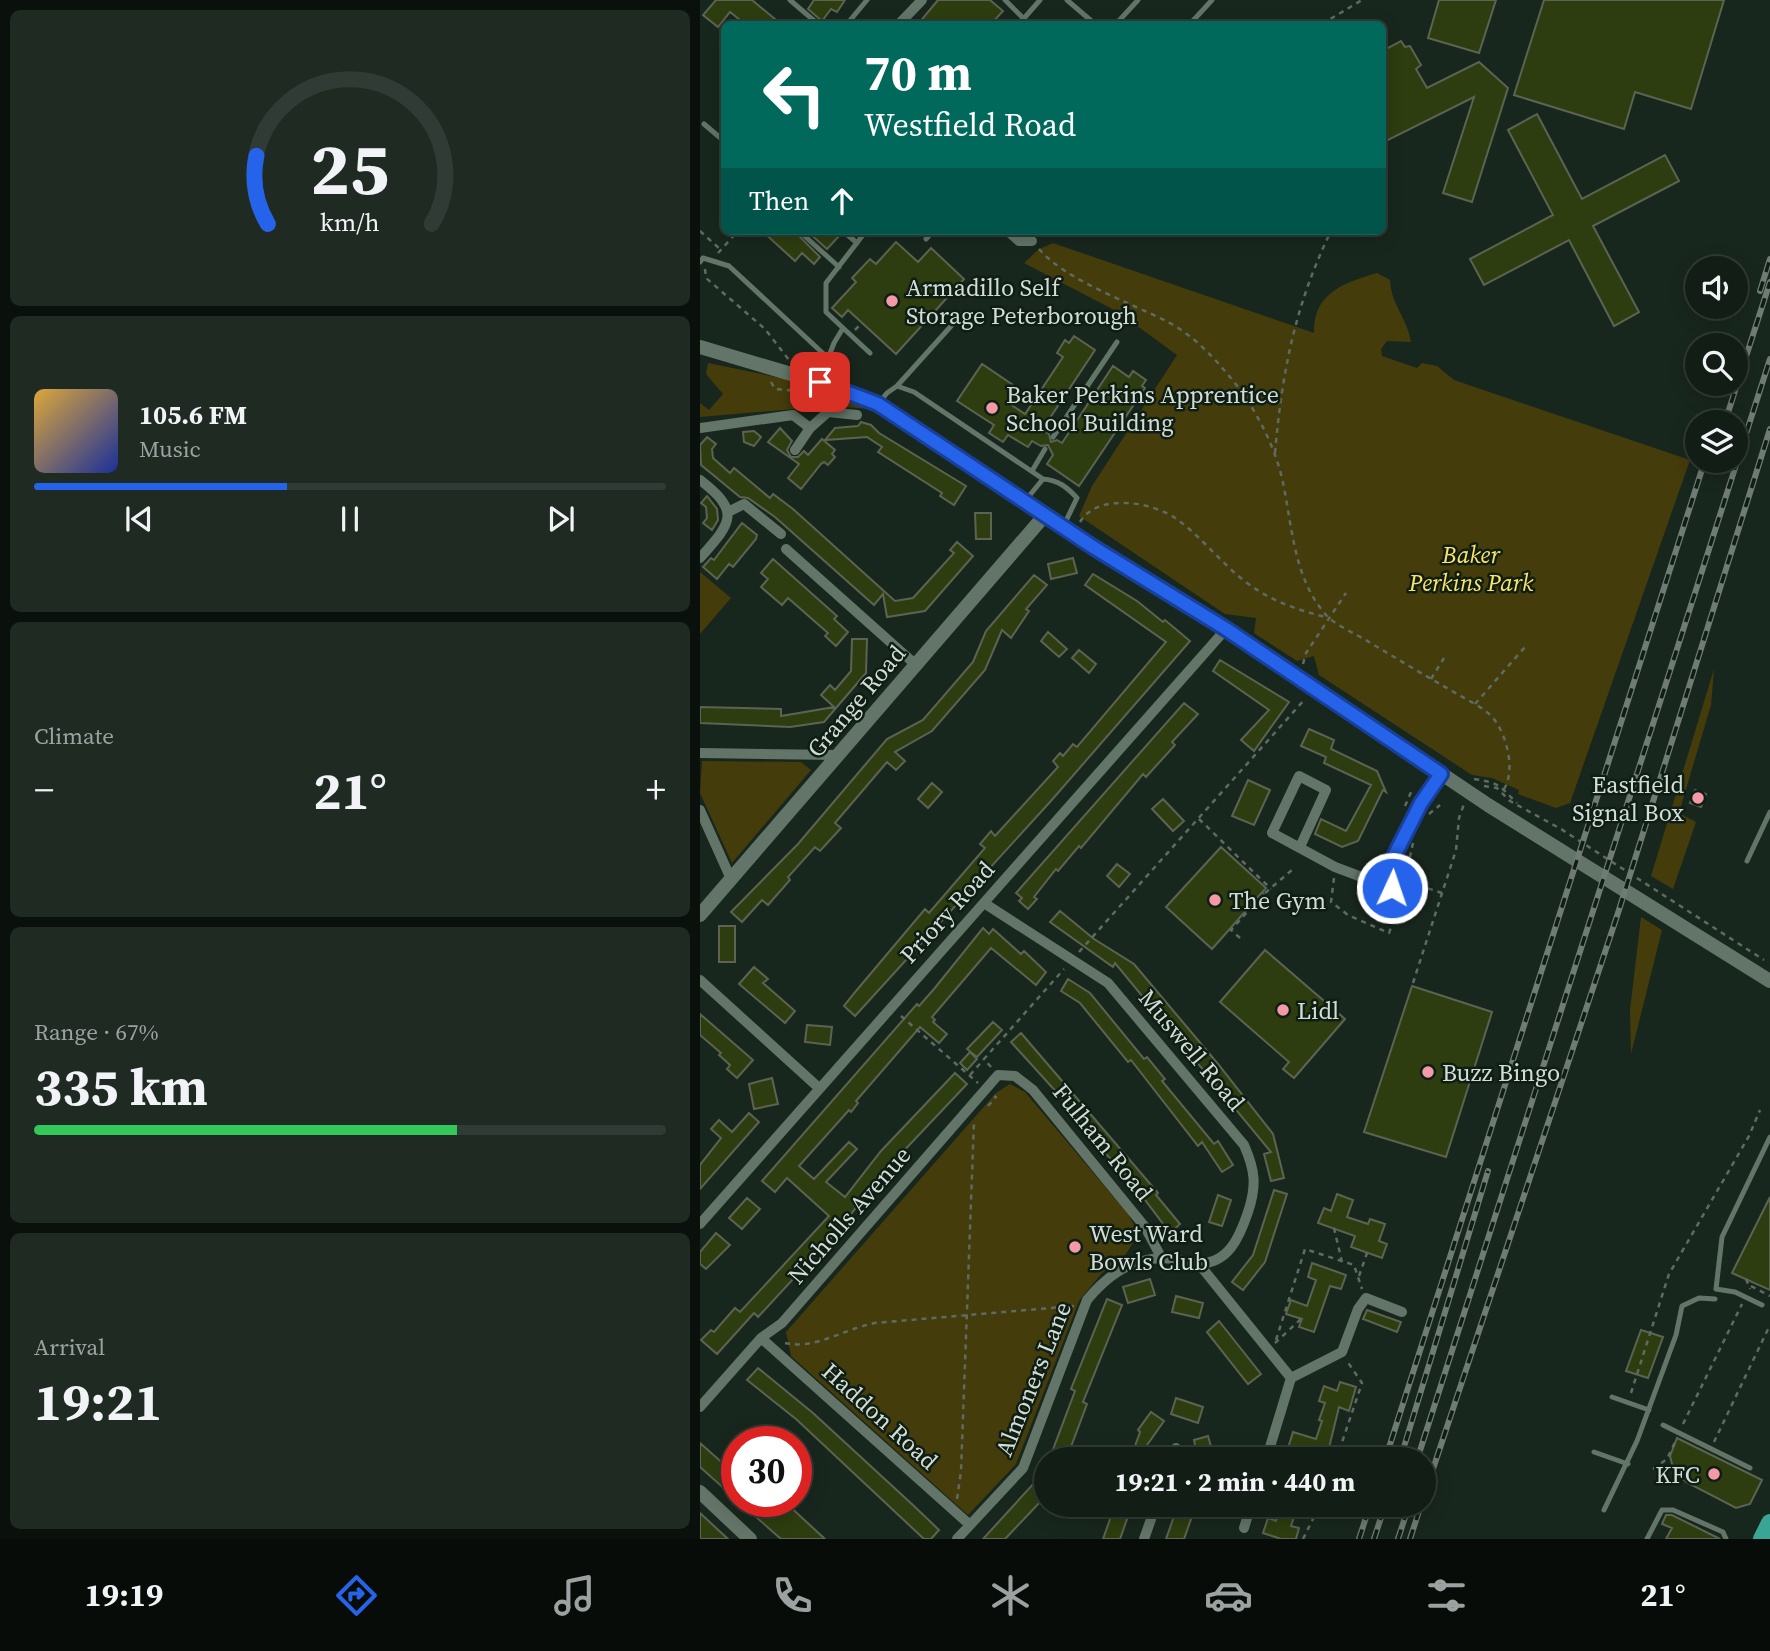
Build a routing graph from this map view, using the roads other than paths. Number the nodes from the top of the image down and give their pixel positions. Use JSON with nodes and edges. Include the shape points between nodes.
{"nodes":[{"id":1,"x":790,"y":0,"type":"edge"},
{"id":2,"x":867,"y":0,"type":"edge"},
{"id":3,"x":922,"y":0,"type":"edge"},
{"id":4,"x":1005,"y":0,"type":"edge"},
{"id":5,"x":1040,"y":0,"type":"edge"},
{"id":6,"x":1067,"y":0,"type":"edge"},
{"id":7,"x":1138,"y":0,"type":"edge"},
{"id":8,"x":1212,"y":0,"type":"edge"},
{"id":9,"x":1024,"y":19,"type":"joint"},
{"id":10,"x":814,"y":21,"type":"edge"},
{"id":11,"x":850,"y":21,"type":"edge"},
{"id":12,"x":902,"y":21,"type":"edge"},
{"id":13,"x":1092,"y":21,"type":"edge"},
{"id":14,"x":1119,"y":21,"type":"edge"},
{"id":15,"x":1193,"y":21,"type":"edge"},
{"id":16,"x":704,"y":124,"type":"dead end"},
{"id":17,"x":721,"y":138,"type":"edge"},
{"id":18,"x":803,"y":235,"type":"edge"},
{"id":19,"x":848,"y":235,"type":"edge"},
{"id":20,"x":863,"y":235,"type":"edge"},
{"id":21,"x":930,"y":235,"type":"edge"},
{"id":22,"x":1012,"y":235,"type":"edge"},
{"id":23,"x":926,"y":239,"type":"dead end"},
{"id":24,"x":1032,"y":241,"type":"road end"},
{"id":25,"x":857,"y":243,"type":"junction"},
{"id":26,"x":700,"y":262,"type":"edge"},
{"id":27,"x":839,"y":267,"type":"junction"},
{"id":28,"x":961,"y":315,"type":"dead end"},
{"id":29,"x":844,"y":328,"type":"junction"},
{"id":30,"x":1118,"y":342,"type":"dead end"},
{"id":31,"x":700,"y":347,"type":"edge"},
{"id":32,"x":870,"y":354,"type":"dead end"},
{"id":33,"x":828,"y":358,"type":"junction"},
{"id":34,"x":820,"y":382,"type":"junction"},
{"id":35,"x":897,"y":386,"type":"junction"},
{"id":36,"x":878,"y":404,"type":"junction"},
{"id":37,"x":858,"y":415,"type":"dead end"},
{"id":38,"x":700,"y":428,"type":"edge"},
{"id":39,"x":810,"y":428,"type":"junction"},
{"id":40,"x":1053,"y":437,"type":"dead end"},
{"id":41,"x":1045,"y":449,"type":"dead end"},
{"id":42,"x":795,"y":450,"type":"dead end"},
{"id":43,"x":1032,"y":471,"type":"junction"},
{"id":44,"x":1043,"y":479,"type":"junction"},
{"id":45,"x":700,"y":480,"type":"edge"},
{"id":46,"x":1025,"y":501,"type":"junction"},
{"id":47,"x":728,"y":512,"type":"junction"},
{"id":48,"x":1045,"y":515,"type":"junction"},
{"id":49,"x":1063,"y":527,"type":"junction"},
{"id":50,"x":781,"y":534,"type":"dead end"},
{"id":51,"x":786,"y":549,"type":"dead end"},
{"id":52,"x":700,"y":558,"type":"edge"},
{"id":53,"x":1226,"y":629,"type":"junction"},
{"id":54,"x":916,"y":665,"type":"junction"},
{"id":55,"x":700,"y":753,"type":"edge"},
{"id":56,"x":837,"y":754,"type":"junction"},
{"id":57,"x":1441,"y":774,"type":"junction"},
{"id":58,"x":700,"y":810,"type":"edge"},
{"id":59,"x":1770,"y":812,"type":"edge"},
{"id":60,"x":1300,"y":847,"type":"junction"},
{"id":61,"x":1747,"y":860,"type":"dead end"},
{"id":62,"x":1386,"y":872,"type":"junction"},
{"id":63,"x":731,"y":879,"type":"junction"},
{"id":64,"x":1367,"y":879,"type":"junction"},
{"id":65,"x":984,"y":902,"type":"junction"},
{"id":66,"x":700,"y":915,"type":"edge"},
{"id":67,"x":700,"y":980,"type":"edge"},
{"id":68,"x":1770,"y":981,"type":"edge"},
{"id":69,"x":819,"y":1088,"type":"junction"},
{"id":70,"x":1033,"y":1090,"type":"joint"},
{"id":71,"x":1770,"y":1137,"type":"edge"},
{"id":72,"x":700,"y":1224,"type":"edge"},
{"id":73,"x":1161,"y":1257,"type":"junction"},
{"id":74,"x":1199,"y":1264,"type":"junction"},
{"id":75,"x":1715,"y":1299,"type":"dead end"},
{"id":76,"x":1762,"y":1305,"type":"dead end"},
{"id":77,"x":1402,"y":1312,"type":"dead end"},
{"id":78,"x":761,"y":1338,"type":"junction"},
{"id":79,"x":1291,"y":1378,"type":"junction"},
{"id":80,"x":1612,"y":1397,"type":"dead end"},
{"id":81,"x":700,"y":1407,"type":"edge"},
{"id":82,"x":1648,"y":1410,"type":"junction"},
{"id":83,"x":1663,"y":1425,"type":"dead end"},
{"id":84,"x":1270,"y":1447,"type":"edge"},
{"id":85,"x":1594,"y":1452,"type":"dead end"},
{"id":86,"x":1628,"y":1464,"type":"junction"},
{"id":87,"x":1751,"y":1468,"type":"dead end"},
{"id":88,"x":700,"y":1492,"type":"edge"},
{"id":89,"x":1604,"y":1510,"type":"dead end"},
{"id":90,"x":1152,"y":1517,"type":"edge"},
{"id":91,"x":1247,"y":1517,"type":"edge"},
{"id":92,"x":1770,"y":1523,"type":"edge"},
{"id":93,"x":970,"y":1525,"type":"junction"},
{"id":94,"x":1244,"y":1528,"type":"dead end"},
{"id":95,"x":750,"y":1539,"type":"edge"},
{"id":96,"x":957,"y":1539,"type":"edge"},
{"id":97,"x":1144,"y":1539,"type":"edge"},
{"id":98,"x":1647,"y":1539,"type":"edge"},
{"id":99,"x":1726,"y":1539,"type":"edge"},
{"id":100,"x":1762,"y":1539,"type":"edge"}],
"edges":[{"from":1,"to":10,"type":"lane"},
{"from":2,"to":11,"type":"lane"},
{"from":3,"to":12,"type":"street"},
{"from":4,"to":9,"type":"lane"},
{"from":5,"to":9,"type":"lane"},
{"from":6,"to":13,"type":"lane"},
{"from":7,"to":14,"type":"lane"},
{"from":8,"to":15,"type":"lane"},
{"from":16,"to":17,"type":"lane"},
{"from":18,"to":27,"type":"lane"},
{"from":19,"to":25,"type":"lane"},
{"from":20,"to":25,"type":"lane"},
{"from":21,"to":23,"type":"lane"},
{"from":22,"to":24,"type":"street","via":[[1019,241]]},
{"from":25,"to":27,"type":"lane"},
{"from":26,"to":33,"type":"lane","via":[[703,258],[729,265]]},
{"from":27,"to":29,"type":"lane","via":[[827,284],[826,312]]},
{"from":28,"to":35,"type":"lane"},
{"from":29,"to":32,"type":"lane"},
{"from":29,"to":33,"type":"lane"},
{"from":30,"to":40,"type":"lane"},
{"from":31,"to":34,"type":"street"},
{"from":33,"to":34,"type":"lane"},
{"from":34,"to":36,"type":"street"},
{"from":35,"to":36,"type":"lane"},
{"from":35,"to":43,"type":"lane","via":[[914,392]]},
{"from":36,"to":46,"type":"street"},
{"from":37,"to":39,"type":"street","via":[[828,412]]},
{"from":38,"to":39,"type":"street","via":[[793,415]]},
{"from":39,"to":42,"type":"street"},
{"from":41,"to":43,"type":"lane"},
{"from":43,"to":44,"type":"lane"},
{"from":44,"to":46,"type":"lane"},
{"from":44,"to":49,"type":"lane","via":[[1053,480],[1077,498]]},
{"from":45,"to":47,"type":"street","via":[[721,496]]},
{"from":46,"to":48,"type":"street"},
{"from":47,"to":50,"type":"street","via":[[744,504]]},
{"from":47,"to":52,"type":"street","via":[[724,530]]},
{"from":48,"to":49,"type":"street"},
{"from":48,"to":54,"type":"street","name":"Grange Road"},
{"from":49,"to":53,"type":"street"},
{"from":51,"to":54,"type":"street"},
{"from":53,"to":57,"type":"street"},
{"from":53,"to":65,"type":"street","name":"Priory Road"},
{"from":54,"to":56,"type":"street","name":"Grange Road"},
{"from":55,"to":56,"type":"street"},
{"from":56,"to":63,"type":"street","name":"Grange Road","via":[[820,780]]},
{"from":57,"to":62,"type":"street"},
{"from":57,"to":68,"type":"street"},
{"from":58,"to":63,"type":"street"},
{"from":59,"to":61,"type":"lane"},
{"from":60,"to":60,"type":"street","via":[[1272,833],[1299,776],[1326,790]]},
{"from":60,"to":64,"type":"street"},
{"from":62,"to":64,"type":"street","via":[[1375,871]]},
{"from":62,"to":64,"type":"street","via":[[1392,884],[1382,896],[1371,893]]},
{"from":63,"to":66,"type":"street","name":"Grange Road"},
{"from":65,"to":69,"type":"street","name":"Priory Road"},
{"from":65,"to":74,"type":"street","name":"Muswell Road","via":[[1108,983],[1244,1145],[1255,1173],[1255,1192],[1239,1240],[1225,1255]]},
{"from":67,"to":69,"type":"street"},
{"from":69,"to":72,"type":"street","name":"Priory Road"},
{"from":70,"to":73,"type":"street","name":"Fulham Road","via":[[1145,1227]]},
{"from":70,"to":78,"type":"street","name":"Nicholls Avenue","via":[[1015,1076],[998,1075],[782,1323]]},
{"from":71,"to":76,"type":"lane","via":[[1722,1237],[1716,1289]]},
{"from":73,"to":74,"type":"street"},
{"from":73,"to":93,"type":"street","name":"Almoners Lane","via":[[1105,1278],[1087,1300],[1023,1468]]},
{"from":74,"to":79,"type":"street","via":[[1273,1349]]},
{"from":75,"to":82,"type":"lane","via":[[1699,1298],[1682,1306]]},
{"from":77,"to":79,"type":"street","via":[[1366,1298],[1342,1352]]},
{"from":78,"to":81,"type":"street","name":"Nicholls Avenue"},
{"from":78,"to":93,"type":"street","name":"Haddon Road"},
{"from":79,"to":84,"type":"street"},
{"from":80,"to":82,"type":"lane"},
{"from":82,"to":86,"type":"lane"},
{"from":83,"to":87,"type":"lane"},
{"from":85,"to":86,"type":"lane"},
{"from":86,"to":89,"type":"lane"},
{"from":88,"to":95,"type":"street"},
{"from":90,"to":97,"type":"street"},
{"from":91,"to":94,"type":"street"},
{"from":92,"to":100,"type":"main road"},
{"from":93,"to":96,"type":"street","name":"Almoners Lane"},
{"from":98,"to":99,"type":"lane","via":[[1662,1510],[1673,1510],[1723,1532]]}]}
